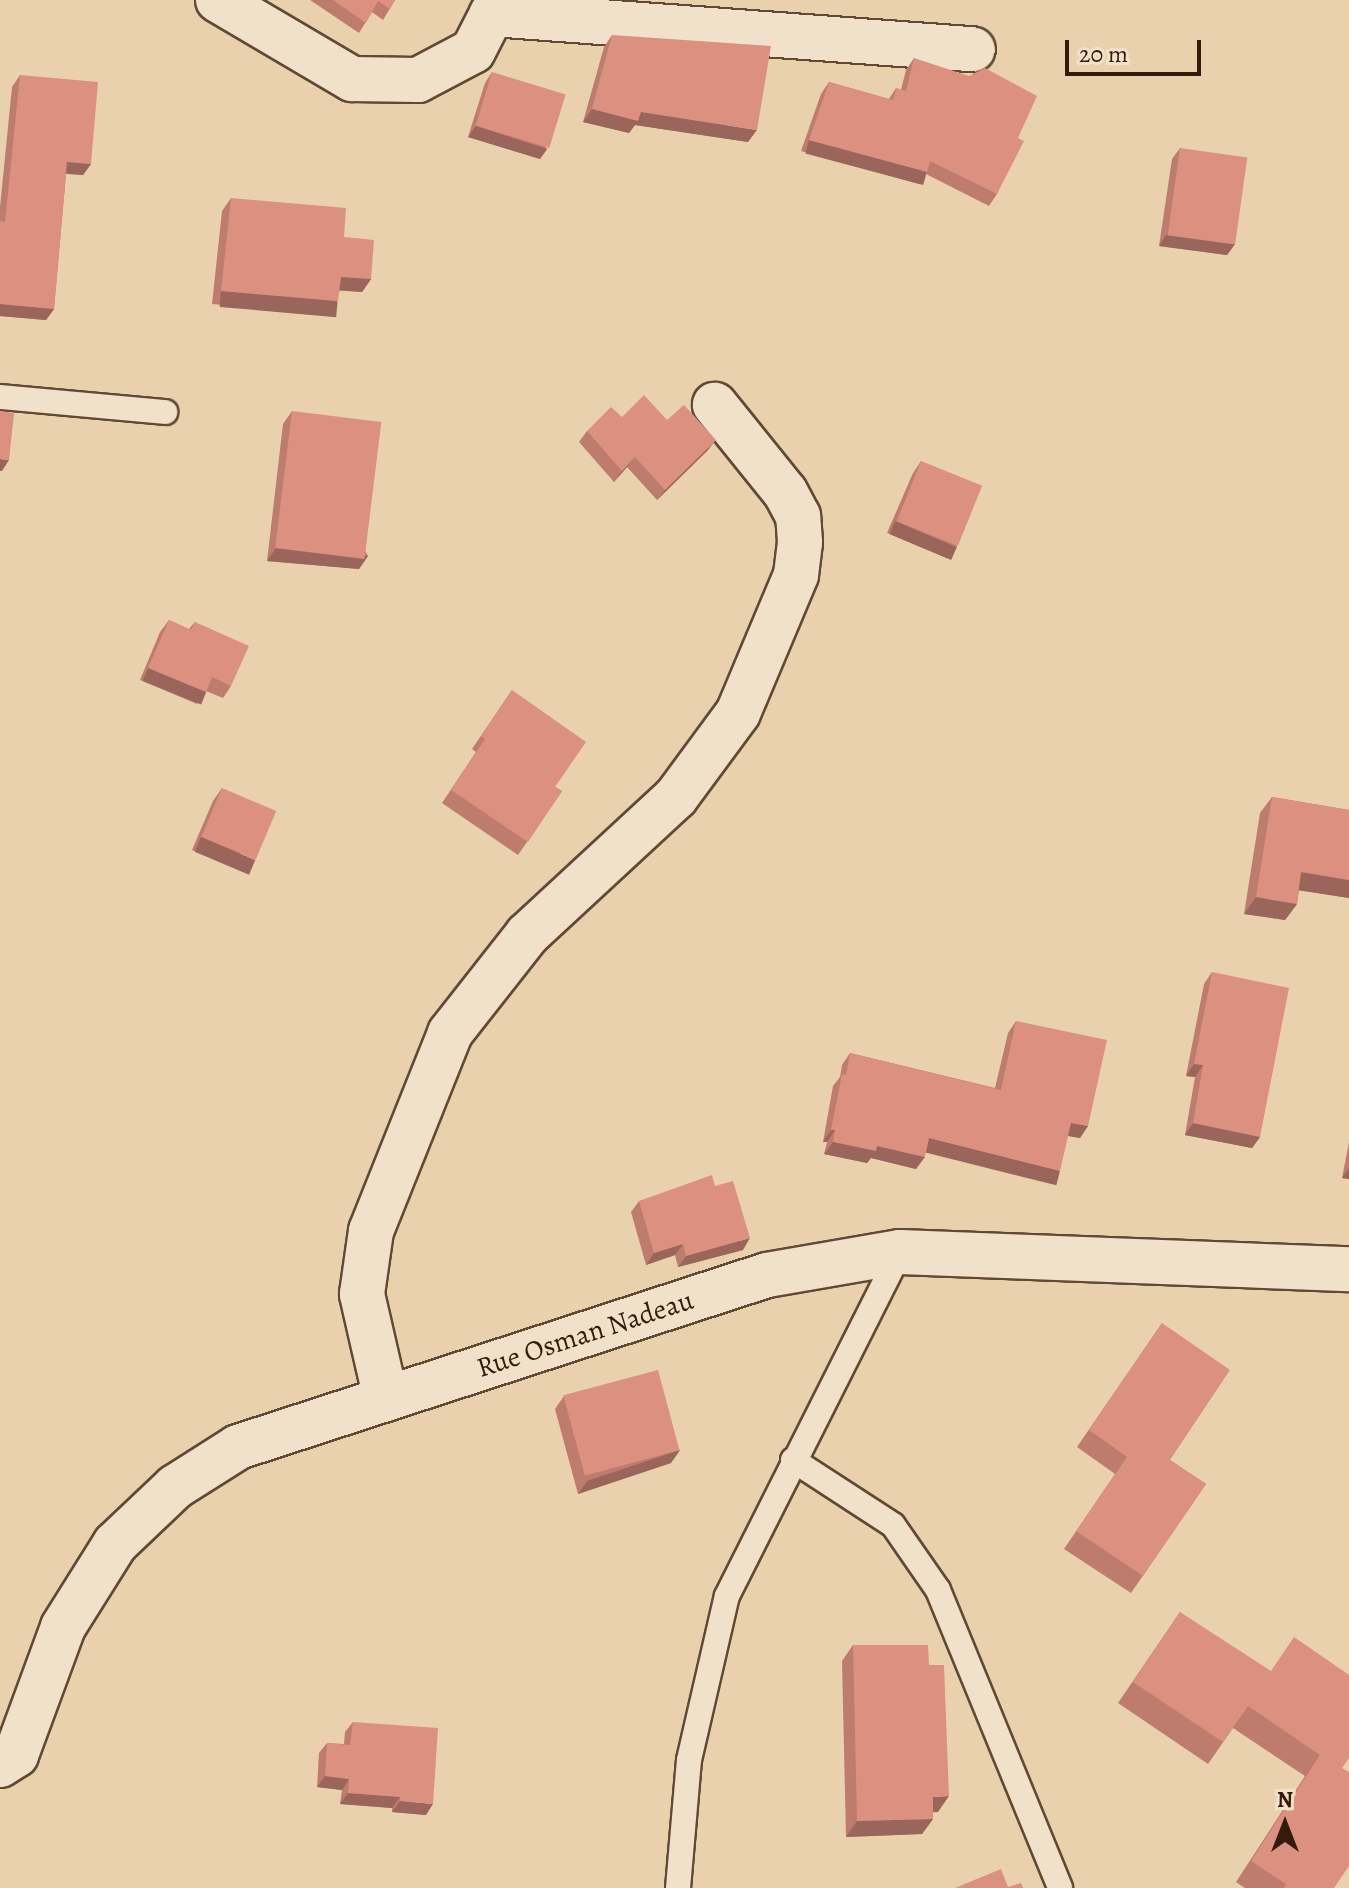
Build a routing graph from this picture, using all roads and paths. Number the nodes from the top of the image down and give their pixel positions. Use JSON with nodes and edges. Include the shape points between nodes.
{"nodes":[{"id":1,"x":218,"y":0,"type":"edge"},
{"id":2,"x":496,"y":7,"type":"edge"},
{"id":3,"x":973,"y":49,"type":"dead end"},
{"id":4,"x":0,"y":397,"type":"edge"},
{"id":5,"x":715,"y":405,"type":"dead end"},
{"id":6,"x":165,"y":412,"type":"dead end"},
{"id":7,"x":900,"y":1252,"type":"junction"},
{"id":8,"x":1349,"y":1269,"type":"edge"},
{"id":9,"x":386,"y":1399,"type":"junction"},
{"id":10,"x":793,"y":1460,"type":"junction"},
{"id":11,"x":8,"y":1760,"type":"edge"},
{"id":12,"x":0,"y":1800,"type":"edge"},
{"id":13,"x":678,"y":1888,"type":"edge"},
{"id":14,"x":1060,"y":1888,"type":"edge"}],
"edges":[{"from":1,"to":2,"type":"street","via":[[352,79],[418,80],[473,51]]},
{"from":2,"to":3,"type":"street"},
{"from":4,"to":6,"type":"lane"},
{"from":5,"to":9,"type":"street","via":[[798,516],[796,575],[738,713],[676,797],[527,935],[450,1033],[371,1231],[362,1294]]},
{"from":7,"to":8,"type":"street","name":"Rue Osman Nadeau"},
{"from":7,"to":9,"type":"street","name":"Rue Osman Nadeau","via":[[767,1275]]},
{"from":7,"to":10,"type":"lane"},
{"from":9,"to":11,"type":"street","name":"Rue Osman Nadeau","via":[[238,1447],[175,1487],[115,1544],[63,1627]]},
{"from":10,"to":13,"type":"lane","via":[[727,1596],[689,1760]]},
{"from":10,"to":14,"type":"lane","via":[[893,1525],[938,1590]]},
{"from":11,"to":12,"type":"street","name":"Rue Osman Nadeau"}]}
